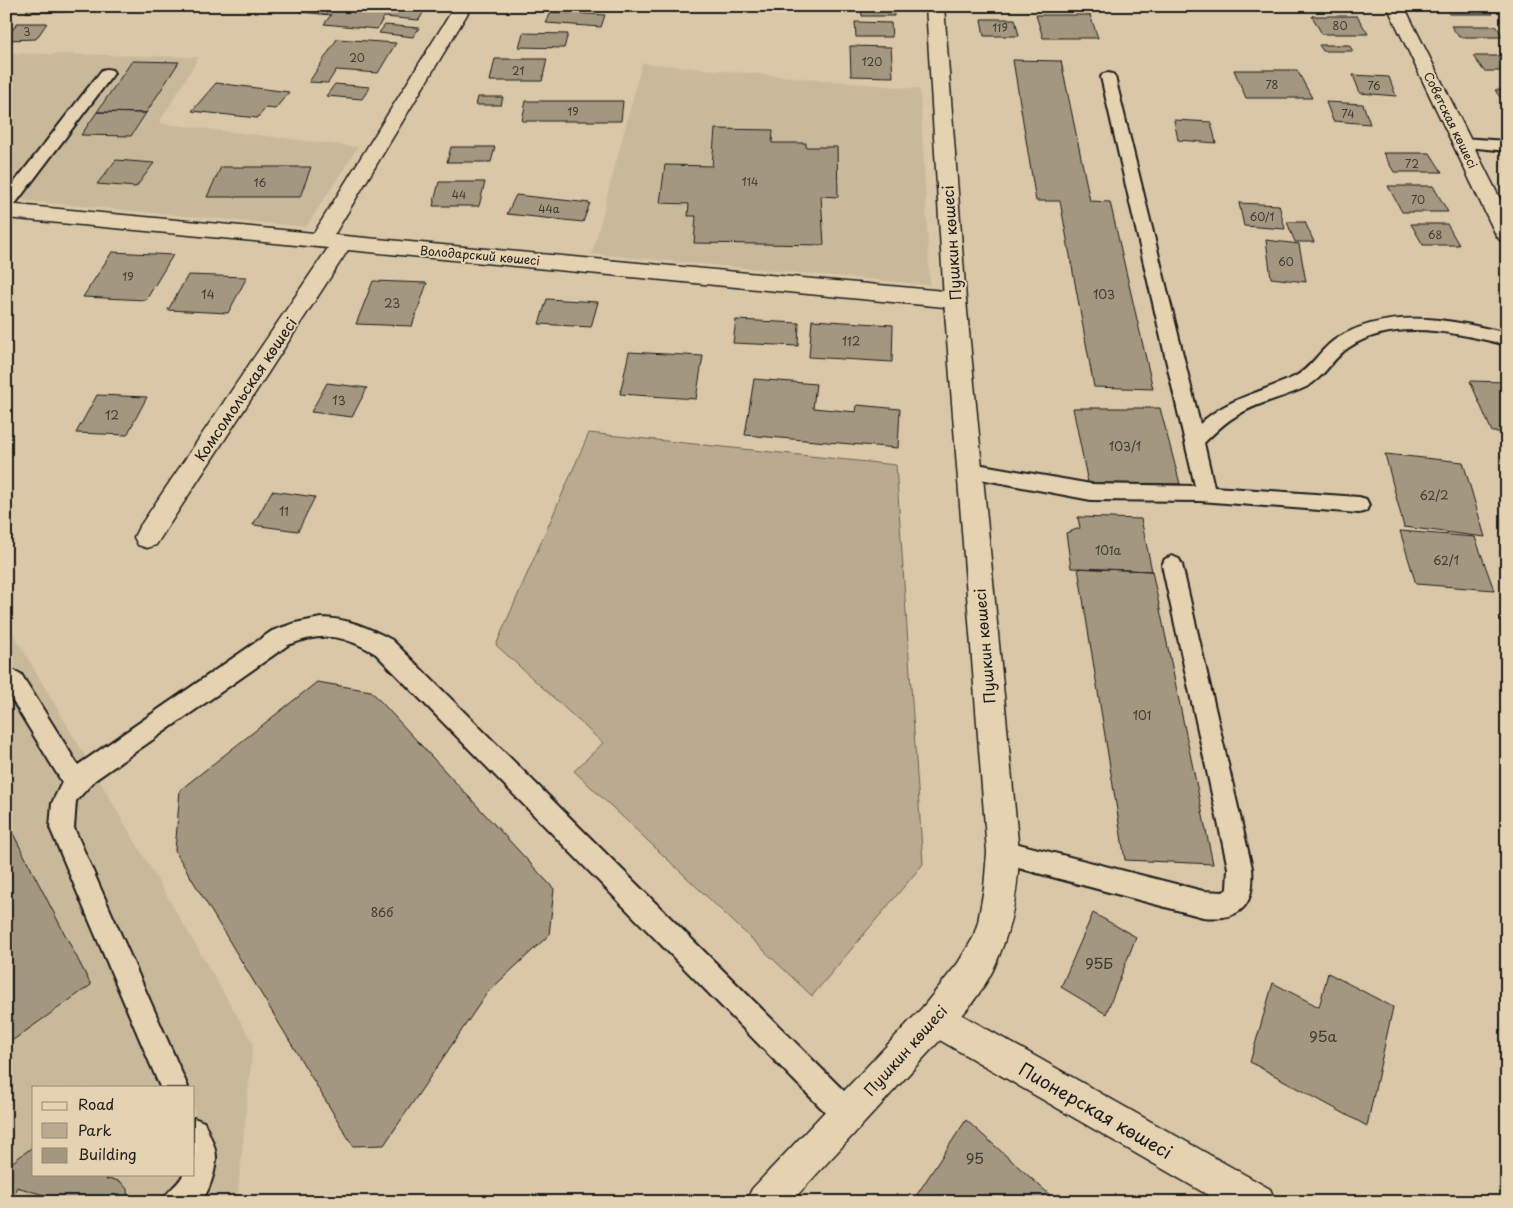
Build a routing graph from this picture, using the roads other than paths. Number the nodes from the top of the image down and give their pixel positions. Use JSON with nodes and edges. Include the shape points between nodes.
{"nodes":[{"id":1,"x":464,"y":6,"type":"edge"},
{"id":2,"x":935,"y":6,"type":"edge"},
{"id":3,"x":1395,"y":6,"type":"edge"},
{"id":4,"x":107,"y":73,"type":"dead end"},
{"id":5,"x":1108,"y":77,"type":"dead end"},
{"id":6,"x":1462,"y":143,"type":"junction"},
{"id":7,"x":1507,"y":146,"type":"edge"},
{"id":8,"x":6,"y":204,"type":"edge"},
{"id":9,"x":6,"y":211,"type":"edge"},
{"id":10,"x":1507,"y":235,"type":"edge"},
{"id":11,"x":331,"y":241,"type":"junction"},
{"id":12,"x":954,"y":300,"type":"junction"},
{"id":13,"x":1507,"y":339,"type":"edge"},
{"id":14,"x":1195,"y":440,"type":"junction"},
{"id":15,"x":971,"y":471,"type":"junction"},
{"id":16,"x":1201,"y":494,"type":"junction"},
{"id":17,"x":1359,"y":505,"type":"dead end"},
{"id":18,"x":147,"y":537,"type":"dead end"},
{"id":19,"x":1172,"y":565,"type":"dead end"},
{"id":20,"x":6,"y":677,"type":"edge"},
{"id":21,"x":75,"y":782,"type":"junction"},
{"id":22,"x":1003,"y":852,"type":"junction"},
{"id":23,"x":936,"y":1019,"type":"junction"},
{"id":24,"x":174,"y":1086,"type":"edge"},
{"id":25,"x":847,"y":1114,"type":"junction"},
{"id":26,"x":195,"y":1135,"type":"edge"},
{"id":27,"x":177,"y":1202,"type":"edge"},
{"id":28,"x":765,"y":1202,"type":"edge"},
{"id":29,"x":1256,"y":1202,"type":"edge"}],
"edges":[{"from":1,"to":11,"type":"street","name":"Комсомольская көшесі"},
{"from":2,"to":12,"type":"street","name":"Пушкин көшесі"},
{"from":3,"to":6,"type":"street","name":"Советская көшесі"},
{"from":4,"to":8,"type":"lane"},
{"from":5,"to":14,"type":"lane"},
{"from":6,"to":7,"type":"lane"},
{"from":6,"to":10,"type":"street","name":"Советская көшесі"},
{"from":9,"to":11,"type":"street","name":"Володарский көшесі"},
{"from":11,"to":12,"type":"street","name":"Володарский көшесі"},
{"from":11,"to":18,"type":"street","name":"Комсомольская көшесі"},
{"from":12,"to":15,"type":"street","name":"Пушкин көшесі"},
{"from":13,"to":14,"type":"lane","via":[[1435,325],[1374,330],[1339,345],[1311,376],[1220,417]]},
{"from":14,"to":16,"type":"lane","via":[[1205,480]]},
{"from":15,"to":16,"type":"lane","via":[[1091,492]]},
{"from":15,"to":22,"type":"street","name":"Пушкин көшесі"},
{"from":16,"to":17,"type":"lane"},
{"from":19,"to":22,"type":"lane","via":[[1240,868],[1241,885],[1237,900],[1222,906],[1203,904]]},
{"from":20,"to":21,"type":"lane","via":[[13,681]]},
{"from":21,"to":24,"type":"lane","via":[[61,812],[62,828]]},
{"from":21,"to":25,"type":"lane","via":[[280,638],[306,629],[332,627],[366,636],[384,647]]},
{"from":22,"to":23,"type":"street","name":"Пушкин көшесі","via":[[999,903],[987,946]]},
{"from":23,"to":25,"type":"street","name":"Пушкин көшесі"},
{"from":23,"to":29,"type":"street","name":"Пионерская көшесі"},
{"from":25,"to":28,"type":"street","name":"Пушкин көшесі"},
{"from":26,"to":27,"type":"lane","via":[[202,1156],[195,1187]]}]}
